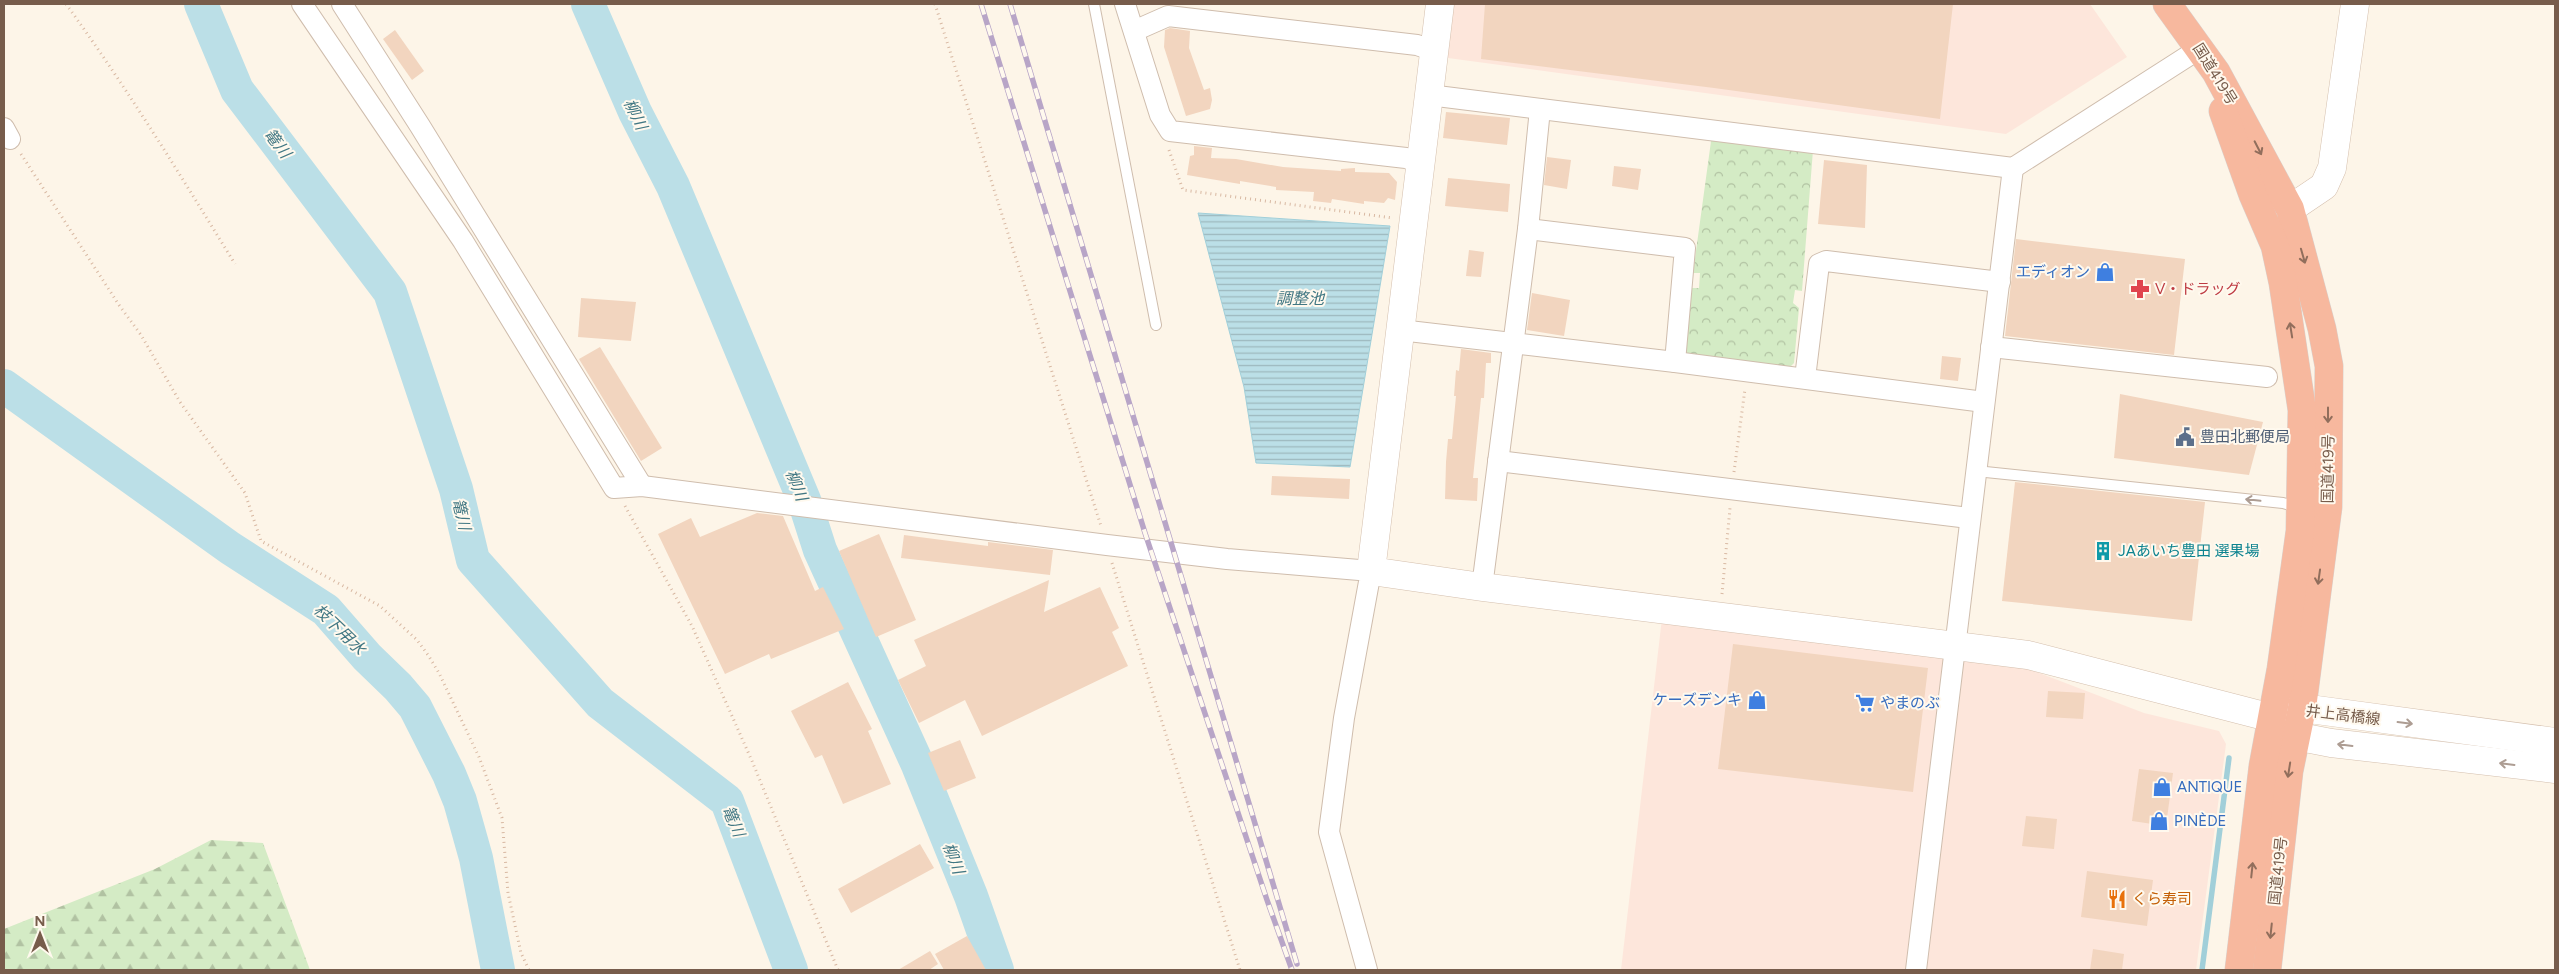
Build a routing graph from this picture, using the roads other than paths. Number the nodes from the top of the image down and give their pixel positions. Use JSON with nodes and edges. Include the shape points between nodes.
{"nodes":[{"id":1,"x":302,"y":4,"type":"edge"},
{"id":2,"x":342,"y":4,"type":"edge"},
{"id":3,"x":1094,"y":4,"type":"edge"},
{"id":4,"x":1125,"y":4,"type":"edge"},
{"id":5,"x":1440,"y":4,"type":"edge"},
{"id":6,"x":2150,"y":4,"type":"edge"},
{"id":7,"x":2167,"y":4,"type":"edge"},
{"id":8,"x":2355,"y":4,"type":"edge"},
{"id":9,"x":1134,"y":30,"type":"junction"},
{"id":10,"x":1434,"y":51,"type":"junction"},
{"id":11,"x":2188,"y":56,"type":"junction"},
{"id":12,"x":1429,"y":95,"type":"junction"},
{"id":13,"x":1540,"y":109,"type":"junction"},
{"id":14,"x":1420,"y":163,"type":"junction"},
{"id":15,"x":2013,"y":168,"type":"junction"},
{"id":16,"x":2290,"y":209,"type":"junction"},
{"id":17,"x":1528,"y":229,"type":"junction"},
{"id":18,"x":2000,"y":282,"type":"junction"},
{"id":19,"x":1156,"y":325,"type":"dead end"},
{"id":20,"x":1400,"y":330,"type":"junction"},
{"id":21,"x":1512,"y":344,"type":"junction"},
{"id":22,"x":1991,"y":347,"type":"junction"},
{"id":23,"x":1675,"y":362,"type":"junction"},
{"id":24,"x":2267,"y":377,"type":"dead end"},
{"id":25,"x":1805,"y":378,"type":"junction"},
{"id":26,"x":1984,"y":402,"type":"junction"},
{"id":27,"x":1498,"y":461,"type":"junction"},
{"id":28,"x":1976,"y":471,"type":"junction"},
{"id":29,"x":642,"y":486,"type":"junction"},
{"id":30,"x":2301,"y":509,"type":"junction"},
{"id":31,"x":1969,"y":518,"type":"junction"},
{"id":32,"x":1370,"y":570,"type":"junction"},
{"id":33,"x":1482,"y":587,"type":"junction"},
{"id":34,"x":1957,"y":646,"type":"junction"},
{"id":35,"x":2302,"y":708,"type":"junction"},
{"id":36,"x":2272,"y":718,"type":"junction"},
{"id":37,"x":2295,"y":736,"type":"junction"},
{"id":38,"x":2555,"y":742,"type":"edge"},
{"id":39,"x":2555,"y":769,"type":"edge"},
{"id":40,"x":1367,"y":970,"type":"edge"},
{"id":41,"x":1916,"y":970,"type":"edge"},
{"id":42,"x":2239,"y":970,"type":"edge"},
{"id":43,"x":2267,"y":970,"type":"edge"}],
"edges":[{"from":1,"to":29,"type":"street","via":[[463,241],[614,488]]},
{"from":2,"to":29,"type":"street"},
{"from":3,"to":19,"type":"lane"},
{"from":4,"to":9,"type":"street"},
{"from":5,"to":10,"type":"street"},
{"from":6,"to":11,"type":"highway","name":"国道419号"},
{"from":7,"to":16,"type":"highway","name":"国道419号","one_way":true,"via":[[2216,72]]},
{"from":8,"to":16,"type":"street","via":[[2332,168],[2324,186]]},
{"from":9,"to":10,"type":"street","via":[[1168,16],[1417,45]]},
{"from":9,"to":14,"type":"street","via":[[1160,115],[1170,131],[1406,158]]},
{"from":10,"to":12,"type":"street"},
{"from":11,"to":15,"type":"street"},
{"from":30,"to":11,"type":"highway","name":"国道419号","one_way":true,"via":[[2302,410],[2275,246],[2218,96]]},
{"from":12,"to":13,"type":"street"},
{"from":12,"to":14,"type":"street"},
{"from":13,"to":15,"type":"street"},
{"from":13,"to":17,"type":"street"},
{"from":14,"to":20,"type":"street"},
{"from":15,"to":18,"type":"street"},
{"from":16,"to":35,"type":"highway","name":"国道419号","one_way":true,"via":[[2329,366],[2328,507]]},
{"from":17,"to":21,"type":"street"},
{"from":17,"to":23,"type":"street","via":[[1685,248]]},
{"from":18,"to":22,"type":"street"},
{"from":18,"to":25,"type":"street","via":[[1826,262],[1819,264]]},
{"from":20,"to":21,"type":"street"},
{"from":20,"to":32,"type":"street"},
{"from":21,"to":23,"type":"street"},
{"from":21,"to":27,"type":"street"},
{"from":22,"to":24,"type":"street"},
{"from":22,"to":26,"type":"street"},
{"from":23,"to":25,"type":"street"},
{"from":25,"to":26,"type":"street"},
{"from":26,"to":28,"type":"street"},
{"from":27,"to":31,"type":"street"},
{"from":27,"to":33,"type":"street"},
{"from":30,"to":28,"type":"lane","one_way":true,"via":[[2283,503]]},
{"from":28,"to":31,"type":"street"},
{"from":29,"to":32,"type":"street","via":[[1227,559]]},
{"from":30,"to":36,"type":"highway","name":"国道419号"},
{"from":31,"to":34,"type":"street"},
{"from":32,"to":33,"type":"street"},
{"from":32,"to":40,"type":"street","via":[[1344,718],[1329,832]]},
{"from":33,"to":34,"type":"street"},
{"from":34,"to":36,"type":"street","via":[[2028,655]]},
{"from":34,"to":41,"type":"street"},
{"from":35,"to":36,"type":"street","name":"井上高橋線"},
{"from":35,"to":37,"type":"highway","name":"国道419号"},
{"from":35,"to":38,"type":"street","name":"井上高橋線","one_way":true},
{"from":36,"to":37,"type":"street","name":"井上高橋線"},
{"from":42,"to":36,"type":"highway","name":"国道419号","one_way":true},
{"from":39,"to":37,"type":"street","name":"井上高橋線","one_way":true},
{"from":37,"to":43,"type":"highway","name":"国道419号","one_way":true}]}
